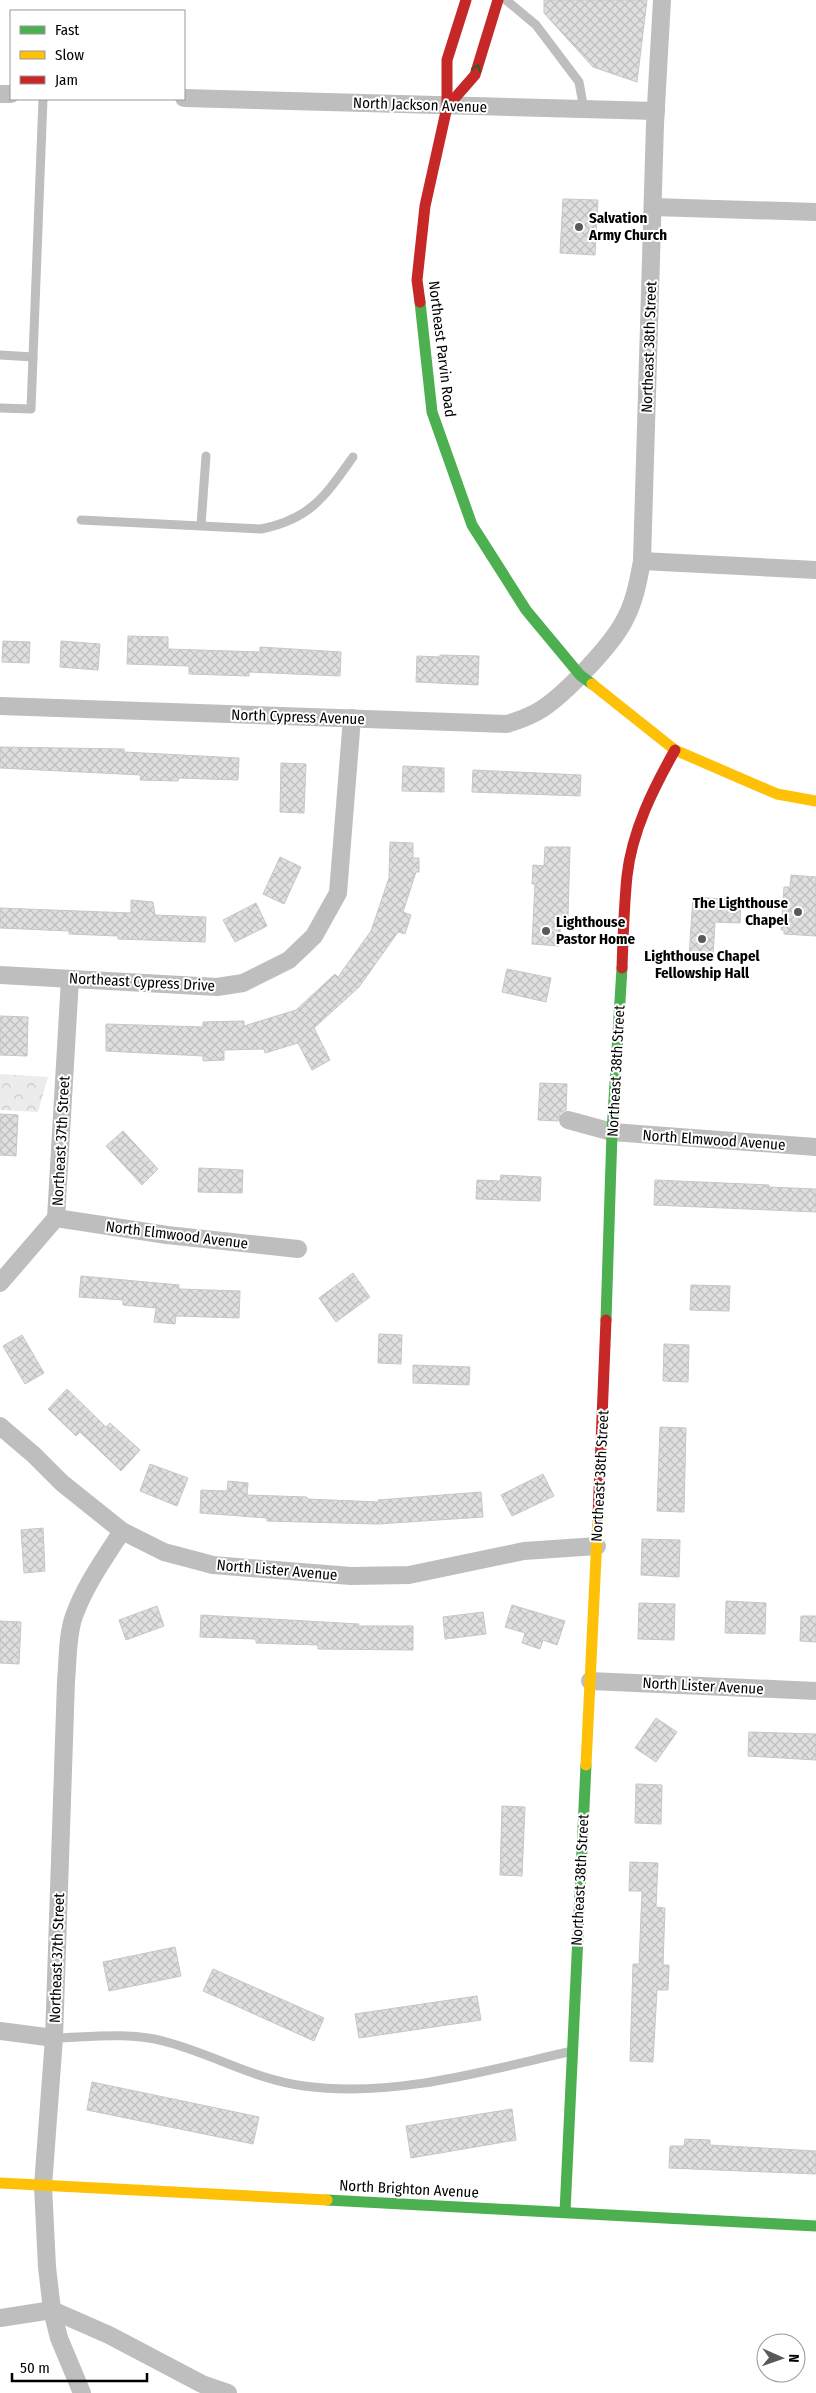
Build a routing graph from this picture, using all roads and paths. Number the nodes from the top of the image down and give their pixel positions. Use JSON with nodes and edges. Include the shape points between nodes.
{"nodes":[{"id":1,"x":466,"y":0,"type":"edge"},
{"id":2,"x":498,"y":0,"type":"edge"},
{"id":3,"x":506,"y":0,"type":"edge"},
{"id":4,"x":662,"y":0,"type":"edge"},
{"id":5,"x":185,"y":98,"type":"edge"},
{"id":6,"x":43,"y":100,"type":"edge"},
{"id":7,"x":448,"y":107,"type":"junction"},
{"id":8,"x":584,"y":110,"type":"junction"},
{"id":9,"x":656,"y":111,"type":"junction"},
{"id":10,"x":653,"y":207,"type":"junction"},
{"id":11,"x":816,"y":212,"type":"edge"},
{"id":12,"x":0,"y":355,"type":"edge"},
{"id":13,"x":33,"y":357,"type":"junction"},
{"id":14,"x":0,"y":408,"type":"edge"},
{"id":15,"x":206,"y":456,"type":"dead end"},
{"id":16,"x":352,"y":457,"type":"dead end"},
{"id":17,"x":81,"y":520,"type":"dead end"},
{"id":18,"x":201,"y":525,"type":"junction"},
{"id":19,"x":642,"y":561,"type":"junction"},
{"id":20,"x":816,"y":570,"type":"edge"},
{"id":21,"x":580,"y":675,"type":"junction"},
{"id":22,"x":0,"y":706,"type":"edge"},
{"id":23,"x":352,"y":718,"type":"junction"},
{"id":24,"x":675,"y":750,"type":"junction"},
{"id":25,"x":816,"y":801,"type":"edge"},
{"id":26,"x":0,"y":975,"type":"edge"},
{"id":27,"x":70,"y":979,"type":"junction"},
{"id":28,"x":568,"y":1120,"type":"dead end"},
{"id":29,"x":612,"y":1132,"type":"junction"},
{"id":30,"x":816,"y":1147,"type":"edge"},
{"id":31,"x":56,"y":1218,"type":"junction"},
{"id":32,"x":298,"y":1248,"type":"dead end"},
{"id":33,"x":0,"y":1283,"type":"edge"},
{"id":34,"x":0,"y":1426,"type":"edge"},
{"id":35,"x":122,"y":1531,"type":"junction"},
{"id":36,"x":596,"y":1546,"type":"junction"},
{"id":37,"x":590,"y":1681,"type":"junction"},
{"id":38,"x":816,"y":1691,"type":"edge"},
{"id":39,"x":0,"y":2032,"type":"edge"},
{"id":40,"x":54,"y":2038,"type":"junction"},
{"id":41,"x":572,"y":2051,"type":"junction"},
{"id":42,"x":0,"y":2183,"type":"edge"},
{"id":43,"x":43,"y":2186,"type":"junction"},
{"id":44,"x":565,"y":2212,"type":"junction"},
{"id":45,"x":816,"y":2226,"type":"edge"},
{"id":46,"x":52,"y":2310,"type":"junction"},
{"id":47,"x":0,"y":2318,"type":"edge"},
{"id":48,"x":82,"y":2393,"type":"edge"},
{"id":49,"x":228,"y":2393,"type":"edge"}],
"edges":[{"from":1,"to":7,"type":"main road","name":"Northeast Parvin Road","via":[[447,60]]},
{"from":7,"to":2,"type":"main road","name":"Northeast Parvin Road","one_way":true,"via":[[475,75]]},
{"from":3,"to":8,"type":"lane","via":[[536,25],[579,82]]},
{"from":4,"to":9,"type":"street","name":"Northeast 38th Street"},
{"from":5,"to":7,"type":"street","name":"North Jackson Avenue"},
{"from":6,"to":13,"type":"lane"},
{"from":7,"to":8,"type":"street","name":"North Jackson Avenue"},
{"from":7,"to":21,"type":"main road","name":"Northeast Parvin Road","via":[[426,206],[417,280],[432,412],[472,525],[526,610]]},
{"from":8,"to":9,"type":"street","name":"North Jackson Avenue"},
{"from":9,"to":10,"type":"street","name":"Northeast 38th Street"},
{"from":10,"to":11,"type":"street"},
{"from":10,"to":19,"type":"street","name":"Northeast 38th Street"},
{"from":12,"to":13,"type":"lane"},
{"from":13,"to":14,"type":"lane","via":[[31,409]]},
{"from":15,"to":18,"type":"lane"},
{"from":16,"to":18,"type":"lane","via":[[326,495],[308,512],[278,526],[261,529]]},
{"from":17,"to":18,"type":"lane"},
{"from":19,"to":20,"type":"street"},
{"from":19,"to":21,"type":"street","name":"Northeast 38th Street","via":[[634,598],[623,623]]},
{"from":21,"to":23,"type":"street","name":"North Cypress Avenue","via":[[544,708],[508,724]]},
{"from":21,"to":24,"type":"main road","name":"Northeast Parvin Road"},
{"from":22,"to":23,"type":"street","name":"North Cypress Avenue"},
{"from":23,"to":27,"type":"street","name":"Northeast Cypress Drive","via":[[338,893],[314,936],[289,960],[243,983],[217,988]]},
{"from":24,"to":25,"type":"main road","name":"Northeast Parvin Road","via":[[776,794]]},
{"from":24,"to":29,"type":"main road","name":"Northeast 38th Street","via":[[651,792],[631,848]]},
{"from":26,"to":27,"type":"street","name":"Northeast Cypress Drive"},
{"from":27,"to":31,"type":"street","name":"Northeast 37th Street"},
{"from":28,"to":29,"type":"street","name":"North Elmwood Avenue"},
{"from":29,"to":30,"type":"street","name":"North Elmwood Avenue"},
{"from":29,"to":36,"type":"main road","name":"Northeast 38th Street","via":[[606,1359]]},
{"from":31,"to":32,"type":"street","name":"North Elmwood Avenue","via":[[167,1235]]},
{"from":31,"to":33,"type":"street","name":"Northeast 37th Street"},
{"from":34,"to":35,"type":"street","name":"North Lister Avenue","via":[[62,1484]]},
{"from":35,"to":36,"type":"street","name":"North Lister Avenue","via":[[164,1552],[212,1566],[351,1576],[409,1575],[524,1551]]},
{"from":35,"to":40,"type":"street","name":"Northeast 37th Street","via":[[86,1587],[74,1617],[69,1646]]},
{"from":36,"to":37,"type":"main road","name":"Northeast 38th Street"},
{"from":37,"to":38,"type":"street","name":"North Lister Avenue"},
{"from":37,"to":41,"type":"main road","name":"Northeast 38th Street"},
{"from":39,"to":40,"type":"street"},
{"from":40,"to":41,"type":"lane","via":[[123,2036],[162,2041],[273,2081],[335,2088],[376,2089],[436,2083]]},
{"from":40,"to":43,"type":"street","name":"Northeast 37th Street"},
{"from":41,"to":44,"type":"main road","name":"Northeast 38th Street"},
{"from":42,"to":43,"type":"main road","name":"North Brighton Avenue"},
{"from":43,"to":44,"type":"main road","name":"North Brighton Avenue"},
{"from":43,"to":46,"type":"street","name":"Northeast 37th Street"},
{"from":44,"to":45,"type":"main road","name":"North Brighton Avenue"},
{"from":46,"to":47,"type":"street"},
{"from":46,"to":48,"type":"street","name":"Northeast 37th Street","via":[[59,2338]]},
{"from":46,"to":49,"type":"street","via":[[109,2335],[202,2384]]}]}
